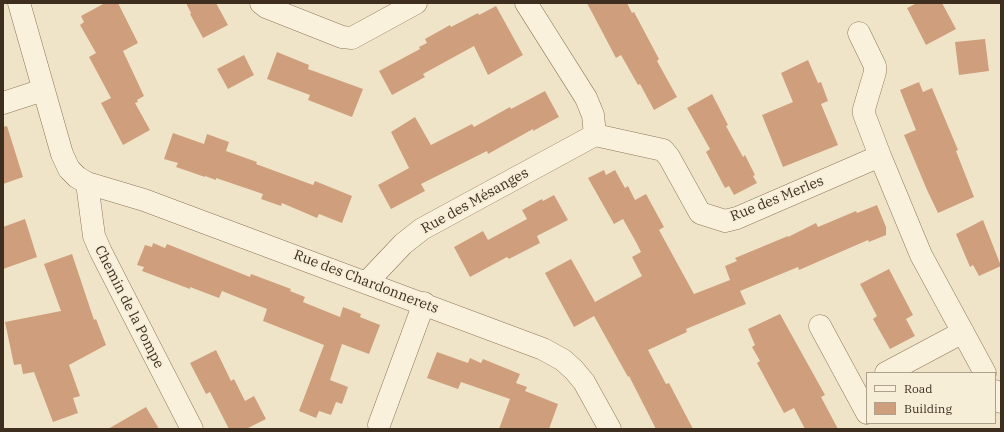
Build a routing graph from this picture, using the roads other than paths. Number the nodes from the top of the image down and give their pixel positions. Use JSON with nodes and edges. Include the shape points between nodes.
{"nodes":[{"id":1,"x":19,"y":3,"type":"edge"},
{"id":2,"x":261,"y":3,"type":"edge"},
{"id":3,"x":416,"y":3,"type":"edge"},
{"id":4,"x":526,"y":3,"type":"edge"},
{"id":5,"x":859,"y":33,"type":"dead end"},
{"id":6,"x":43,"y":90,"type":"junction"},
{"id":7,"x":3,"y":103,"type":"edge"},
{"id":8,"x":595,"y":134,"type":"junction"},
{"id":9,"x":880,"y":156,"type":"junction"},
{"id":10,"x":87,"y":183,"type":"junction"},
{"id":11,"x":367,"y":282,"type":"junction"},
{"id":12,"x":424,"y":303,"type":"junction"},
{"id":13,"x":820,"y":326,"type":"dead end"},
{"id":14,"x":962,"y":332,"type":"junction"},
{"id":15,"x":888,"y":372,"type":"edge"},
{"id":16,"x":984,"y":372,"type":"edge"},
{"id":17,"x":861,"y":386,"type":"edge"},
{"id":18,"x":996,"y":393,"type":"edge"},
{"id":19,"x":1001,"y":402,"type":"edge"},
{"id":20,"x":866,"y":408,"type":"edge"},
{"id":21,"x":379,"y":425,"type":"dead end"},
{"id":22,"x":192,"y":429,"type":"edge"},
{"id":23,"x":610,"y":429,"type":"edge"}],
"edges":[{"from":1,"to":6,"type":"street"},
{"from":2,"to":3,"type":"street","via":[[342,37],[352,38]]},
{"from":4,"to":8,"type":"street","via":[[586,98],[593,115]]},
{"from":5,"to":9,"type":"street","via":[[875,66],[876,72],[864,114]]},
{"from":6,"to":7,"type":"street"},
{"from":6,"to":10,"type":"street","via":[[69,169]]},
{"from":8,"to":9,"type":"street","name":"Rue des Merles","via":[[663,150],[700,213],[725,221]]},
{"from":8,"to":11,"type":"street","name":"Rue des Mésanges","via":[[422,229],[403,244]]},
{"from":9,"to":14,"type":"street","via":[[921,255]]},
{"from":10,"to":11,"type":"street","name":"Rue des Chardonnerets","via":[[144,200]]},
{"from":10,"to":22,"type":"street","name":"Chemin de la Pompe","via":[[94,236]]},
{"from":11,"to":12,"type":"street","name":"Rue des Chardonnerets"},
{"from":12,"to":21,"type":"street"},
{"from":12,"to":23,"type":"street","name":"Rue des Chardonnerets","via":[[544,349],[563,360],[584,382]]},
{"from":13,"to":17,"type":"street"},
{"from":14,"to":15,"type":"street"},
{"from":14,"to":16,"type":"street"},
{"from":17,"to":20,"type":"street"},
{"from":18,"to":19,"type":"street"}]}
